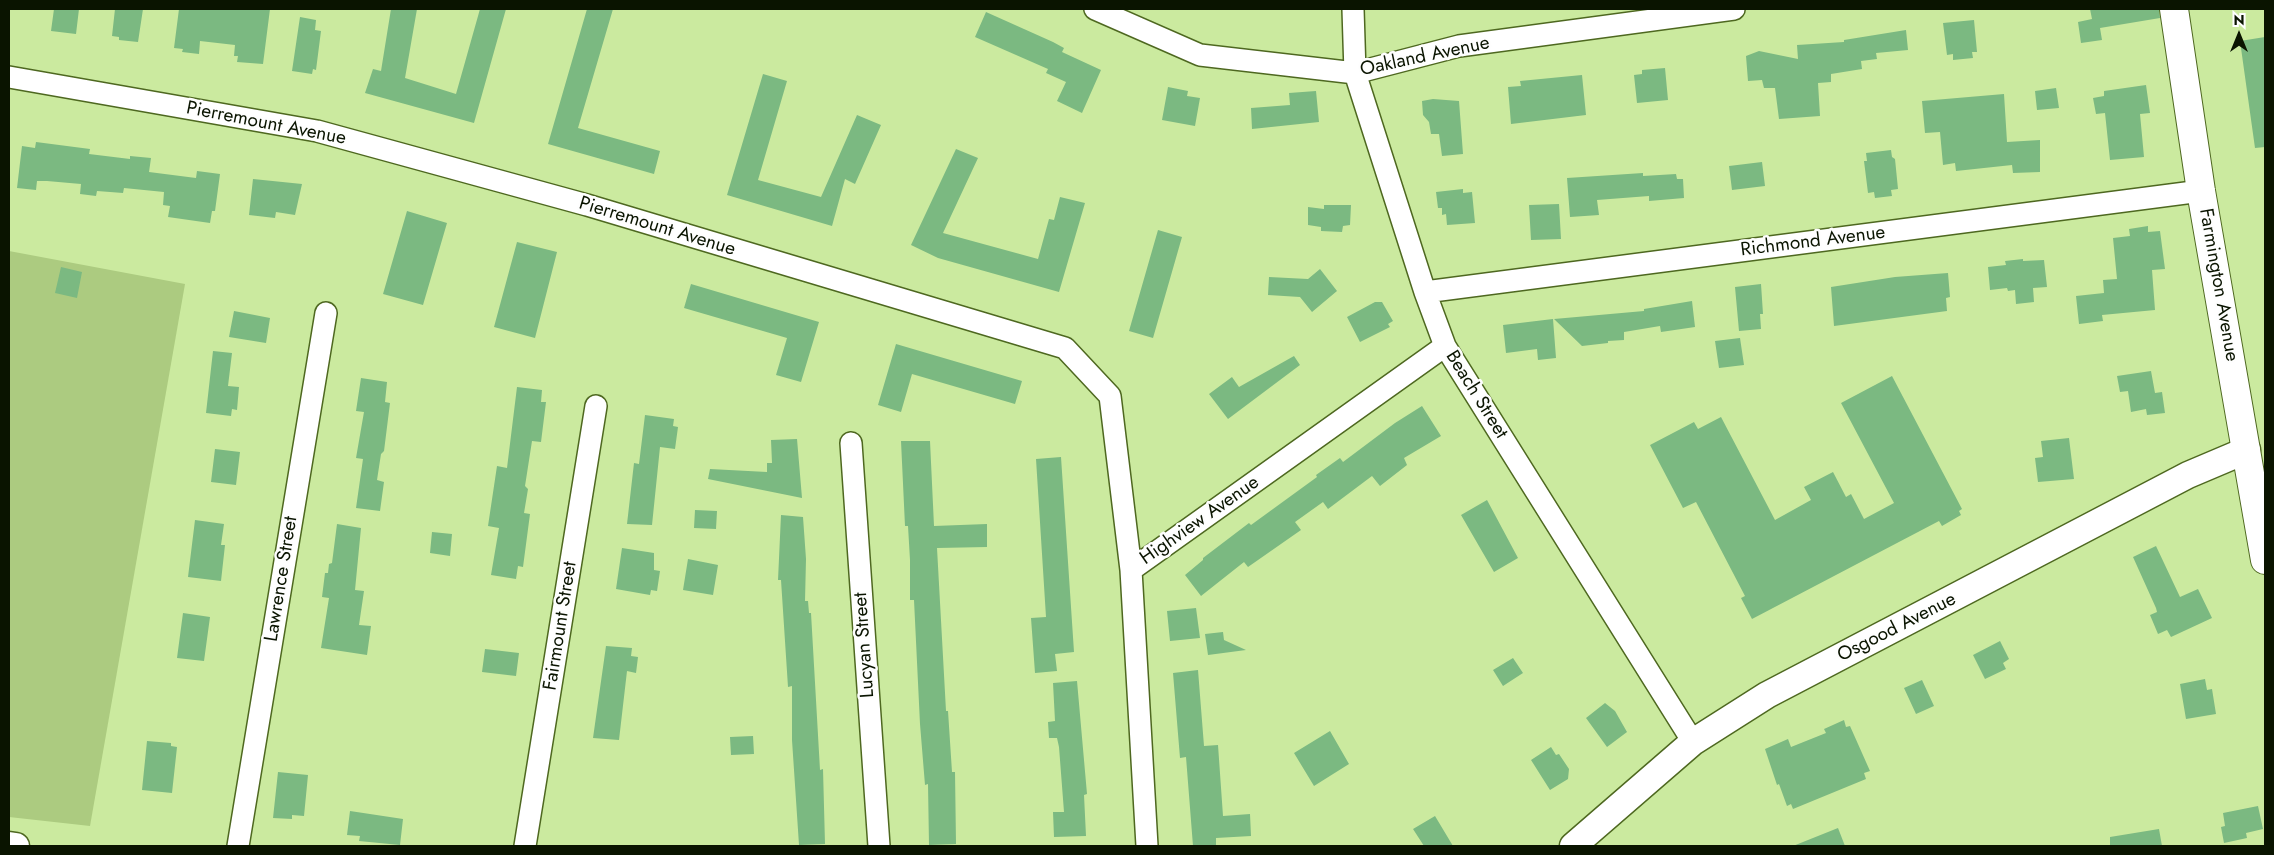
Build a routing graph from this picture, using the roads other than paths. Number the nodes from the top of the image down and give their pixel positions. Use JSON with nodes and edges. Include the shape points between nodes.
{"nodes":[{"id":1,"x":1095,"y":9,"type":"edge"},
{"id":2,"x":1353,"y":9,"type":"edge"},
{"id":3,"x":1734,"y":9,"type":"edge"},
{"id":4,"x":2174,"y":9,"type":"edge"},
{"id":5,"x":1355,"y":73,"type":"junction"},
{"id":6,"x":9,"y":77,"type":"edge"},
{"id":7,"x":2201,"y":191,"type":"junction"},
{"id":8,"x":1425,"y":292,"type":"junction"},
{"id":9,"x":326,"y":313,"type":"dead end"},
{"id":10,"x":1445,"y":346,"type":"junction"},
{"id":11,"x":596,"y":406,"type":"dead end"},
{"id":12,"x":851,"y":443,"type":"dead end"},
{"id":13,"x":2247,"y":450,"type":"junction"},
{"id":14,"x":2265,"y":560,"type":"edge"},
{"id":15,"x":1130,"y":570,"type":"junction"},
{"id":16,"x":1692,"y":742,"type":"junction"},
{"id":17,"x":9,"y":846,"type":"edge"},
{"id":18,"x":16,"y":846,"type":"edge"},
{"id":19,"x":238,"y":846,"type":"edge"},
{"id":20,"x":525,"y":846,"type":"edge"},
{"id":21,"x":879,"y":846,"type":"edge"},
{"id":22,"x":1147,"y":846,"type":"edge"},
{"id":23,"x":1573,"y":846,"type":"edge"}],
"edges":[{"from":1,"to":5,"type":"street","name":"Oakland Avenue","via":[[1200,55]]},
{"from":2,"to":5,"type":"street","name":"Beach Street"},
{"from":3,"to":5,"type":"street","name":"Oakland Avenue","via":[[1459,46]]},
{"from":4,"to":7,"type":"main road","name":"Farmington Avenue"},
{"from":5,"to":8,"type":"street","name":"Beach Street"},
{"from":6,"to":15,"type":"street","name":"Pierremount Avenue","via":[[317,131],[587,205],[1065,348],[1110,396]]},
{"from":7,"to":8,"type":"street","name":"Richmond Avenue"},
{"from":7,"to":13,"type":"main road","name":"Farmington Avenue"},
{"from":8,"to":10,"type":"street","name":"Beach Street"},
{"from":9,"to":19,"type":"street","name":"Lawrence Street"},
{"from":10,"to":15,"type":"street","name":"Highview Avenue"},
{"from":10,"to":16,"type":"street","name":"Beach Street"},
{"from":11,"to":20,"type":"street","name":"Fairmount Street"},
{"from":12,"to":21,"type":"street","name":"Lucyan Street"},
{"from":13,"to":14,"type":"main road","name":"Farmington Avenue"},
{"from":13,"to":16,"type":"street","name":"Osgood Avenue","via":[[2188,475],[1767,695]]},
{"from":15,"to":22,"type":"street","name":"Highview Avenue"},
{"from":16,"to":23,"type":"street","name":"Osgood Avenue"},
{"from":17,"to":18,"type":"street"}]}
